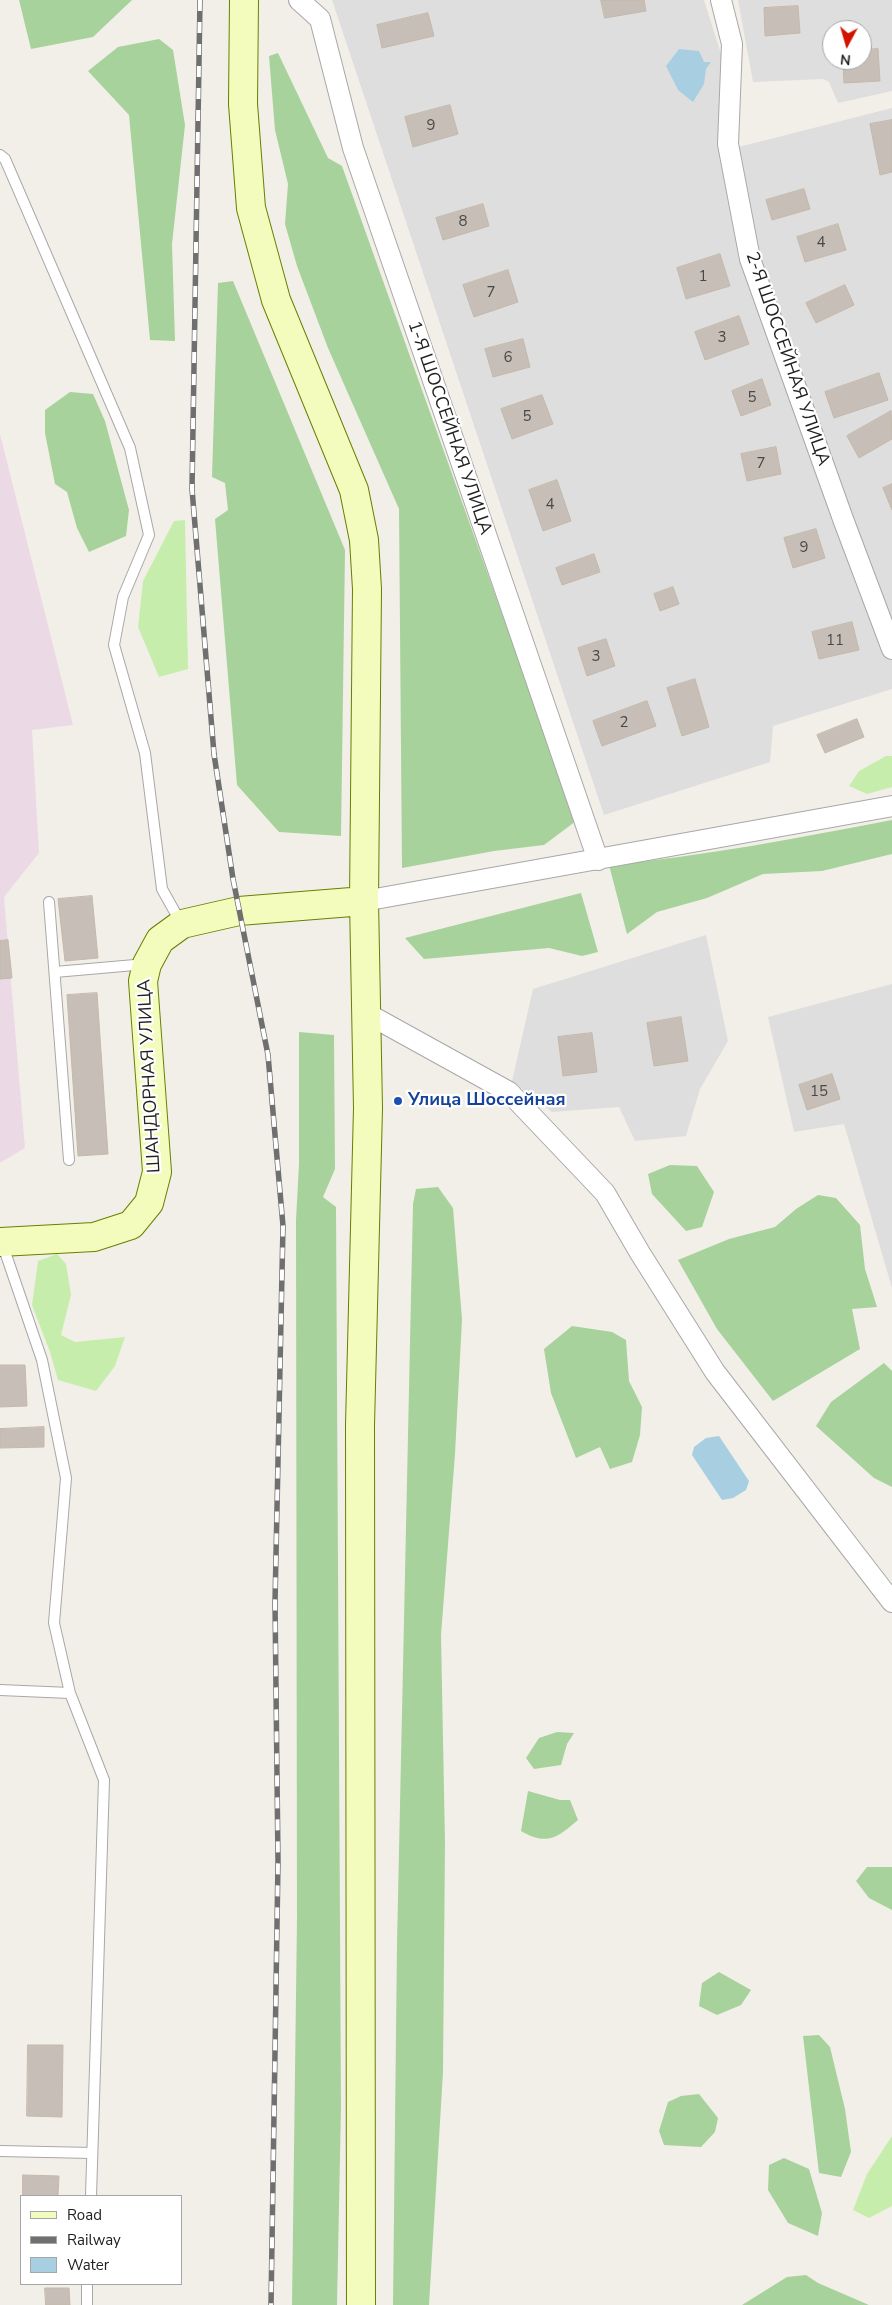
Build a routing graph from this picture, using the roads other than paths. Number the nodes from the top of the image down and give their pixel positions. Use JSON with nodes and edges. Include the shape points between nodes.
{"nodes":[{"id":1,"x":244,"y":0,"type":"edge"},
{"id":2,"x":299,"y":0,"type":"edge"},
{"id":3,"x":721,"y":0,"type":"edge"},
{"id":4,"x":0,"y":155,"type":"edge"},
{"id":5,"x":892,"y":649,"type":"edge"},
{"id":6,"x":892,"y":806,"type":"edge"},
{"id":7,"x":598,"y":860,"type":"junction"},
{"id":8,"x":364,"y":901,"type":"junction"},
{"id":9,"x":49,"y":902,"type":"dead end"},
{"id":10,"x":182,"y":924,"type":"junction"},
{"id":11,"x":147,"y":964,"type":"junction"},
{"id":12,"x":55,"y":972,"type":"junction"},
{"id":13,"x":366,"y":1013,"type":"junction"},
{"id":14,"x":69,"y":1160,"type":"dead end"},
{"id":15,"x":1,"y":1240,"type":"edge"},
{"id":16,"x":892,"y":1602,"type":"edge"},
{"id":17,"x":0,"y":1690,"type":"edge"},
{"id":18,"x":70,"y":1693,"type":"junction"},
{"id":19,"x":0,"y":2151,"type":"edge"},
{"id":20,"x":92,"y":2153,"type":"junction"},
{"id":21,"x":91,"y":2195,"type":"edge"},
{"id":22,"x":87,"y":2285,"type":"edge"},
{"id":23,"x":86,"y":2305,"type":"edge"},
{"id":24,"x":361,"y":2305,"type":"edge"}],
"edges":[{"from":1,"to":8,"type":"main road","via":[[243,104],[251,208],[276,300],[354,490],[364,540],[367,589]]},
{"from":2,"to":7,"type":"street","name":"1-Я ШОССЕЙНАЯ УЛИЦА","via":[[320,19],[354,148]]},
{"from":3,"to":5,"type":"street","name":"2-Я ШОССЕЙНАЯ УЛИЦА","via":[[732,44],[728,144],[750,259]]},
{"from":4,"to":10,"type":"lane","via":[[5,158],[130,448],[149,536],[123,597],[114,645],[145,753],[162,889]]},
{"from":6,"to":7,"type":"street"},
{"from":7,"to":8,"type":"street"},
{"from":8,"to":10,"type":"main road","name":"ШАНДОРНАЯ УЛИЦА","via":[[239,911]]},
{"from":8,"to":13,"type":"main road"},
{"from":9,"to":12,"type":"lane"},
{"from":10,"to":11,"type":"main road","name":"ШАНДОРНАЯ УЛИЦА","via":[[160,940]]},
{"from":11,"to":12,"type":"lane"},
{"from":11,"to":15,"type":"main road","name":"ШАНДОРНАЯ УЛИЦА","via":[[143,981],[157,1172],[149,1204],[131,1225],[94,1237]]},
{"from":12,"to":14,"type":"lane"},
{"from":13,"to":16,"type":"street","via":[[508,1092],[605,1192],[715,1372]]},
{"from":13,"to":24,"type":"main road","via":[[368,1150],[360,1425]]},
{"from":15,"to":18,"type":"lane","via":[[42,1360],[66,1478],[54,1623]]},
{"from":17,"to":18,"type":"lane"},
{"from":18,"to":20,"type":"lane","via":[[104,1780]]},
{"from":19,"to":20,"type":"lane"},
{"from":20,"to":21,"type":"lane"},
{"from":22,"to":23,"type":"lane"}]}
